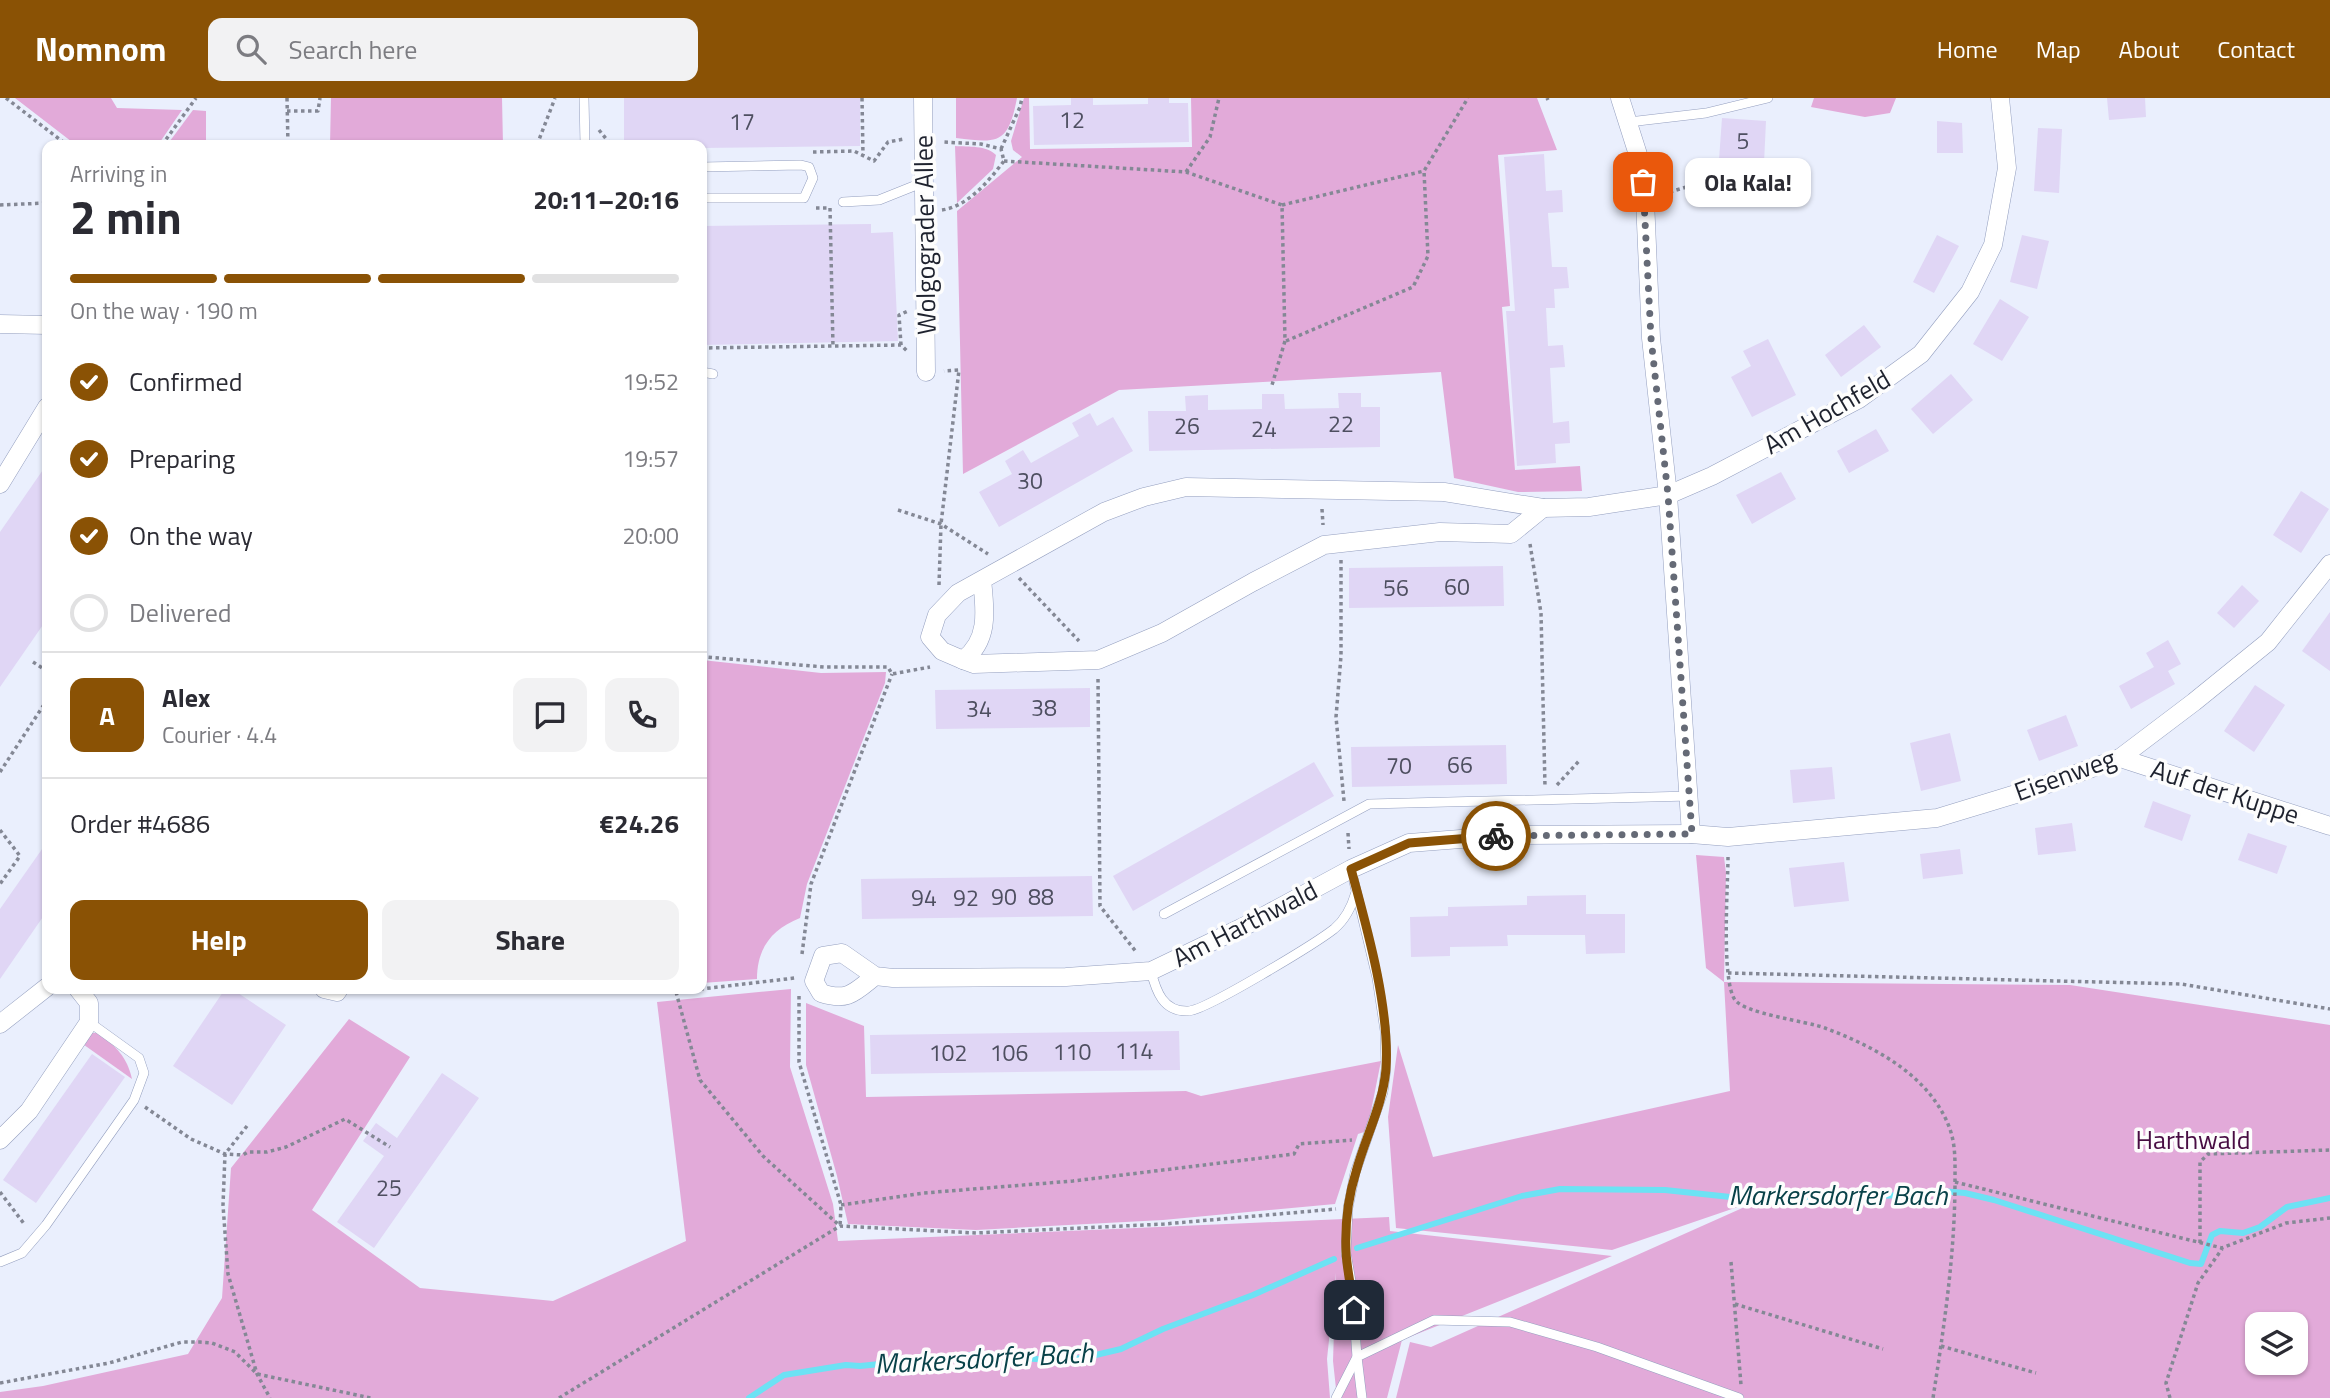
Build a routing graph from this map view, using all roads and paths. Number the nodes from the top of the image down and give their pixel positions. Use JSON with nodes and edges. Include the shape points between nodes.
{"nodes":[{"id":1,"x":6,"y":98,"type":"edge"},
{"id":2,"x":196,"y":98,"type":"edge"},
{"id":3,"x":287,"y":98,"type":"edge"},
{"id":4,"x":320,"y":98,"type":"edge"},
{"id":5,"x":555,"y":98,"type":"edge"},
{"id":6,"x":584,"y":98,"type":"edge"},
{"id":7,"x":862,"y":98,"type":"edge"},
{"id":8,"x":923,"y":98,"type":"edge"},
{"id":9,"x":1022,"y":98,"type":"edge"},
{"id":10,"x":1219,"y":98,"type":"edge"},
{"id":11,"x":1468,"y":98,"type":"edge"},
{"id":12,"x":1620,"y":98,"type":"edge"},
{"id":13,"x":1768,"y":98,"type":"edge"},
{"id":14,"x":2000,"y":98,"type":"edge"},
{"id":15,"x":287,"y":111,"type":"junction"},
{"id":16,"x":1629,"y":122,"type":"junction"},
{"id":17,"x":60,"y":140,"type":"edge"},
{"id":18,"x":166,"y":140,"type":"edge"},
{"id":19,"x":288,"y":140,"type":"edge"},
{"id":20,"x":539,"y":140,"type":"edge"},
{"id":21,"x":585,"y":140,"type":"edge"},
{"id":22,"x":917,"y":140,"type":"junction"},
{"id":23,"x":1001,"y":149,"type":"junction"},
{"id":24,"x":863,"y":155,"type":"dead end"},
{"id":25,"x":874,"y":161,"type":"dead end"},
{"id":26,"x":1004,"y":161,"type":"junction"},
{"id":27,"x":1738,"y":161,"type":"dead end"},
{"id":28,"x":707,"y":167,"type":"edge"},
{"id":29,"x":1424,"y":171,"type":"junction"},
{"id":30,"x":1186,"y":172,"type":"junction"},
{"id":31,"x":924,"y":182,"type":"junction"},
{"id":32,"x":707,"y":198,"type":"edge"},
{"id":33,"x":1645,"y":200,"type":"junction"},
{"id":34,"x":843,"y":202,"type":"dead end"},
{"id":35,"x":42,"y":203,"type":"edge"},
{"id":36,"x":0,"y":205,"type":"edge"},
{"id":37,"x":1282,"y":205,"type":"junction"},
{"id":38,"x":805,"y":208,"type":"dead end"},
{"id":39,"x":925,"y":213,"type":"junction"},
{"id":40,"x":0,"y":324,"type":"edge"},
{"id":41,"x":42,"y":325,"type":"edge"},
{"id":42,"x":1285,"y":341,"type":"junction"},
{"id":43,"x":833,"y":347,"type":"junction"},
{"id":44,"x":707,"y":348,"type":"edge"},
{"id":45,"x":926,"y":372,"type":"junction"},
{"id":46,"x":707,"y":373,"type":"edge"},
{"id":47,"x":713,"y":374,"type":"dead end"},
{"id":48,"x":1272,"y":385,"type":"dead end"},
{"id":49,"x":42,"y":415,"type":"edge"},
{"id":50,"x":1,"y":481,"type":"edge"},
{"id":51,"x":1321,"y":490,"type":"junction"},
{"id":52,"x":1668,"y":495,"type":"junction"},
{"id":53,"x":1543,"y":508,"type":"junction"},
{"id":54,"x":898,"y":510,"type":"dead end"},
{"id":55,"x":1527,"y":521,"type":"junction"},
{"id":56,"x":941,"y":524,"type":"junction"},
{"id":57,"x":1332,"y":540,"type":"junction"},
{"id":58,"x":2330,"y":564,"type":"edge"},
{"id":59,"x":1007,"y":566,"type":"junction"},
{"id":60,"x":982,"y":580,"type":"junction"},
{"id":61,"x":937,"y":615,"type":"junction"},
{"id":62,"x":707,"y":655,"type":"edge"},
{"id":63,"x":963,"y":660,"type":"junction"},
{"id":64,"x":1098,"y":660,"type":"junction"},
{"id":65,"x":33,"y":662,"type":"dead end"},
{"id":66,"x":42,"y":668,"type":"edge"},
{"id":67,"x":892,"y":674,"type":"junction"},
{"id":68,"x":42,"y":708,"type":"edge"},
{"id":69,"x":2120,"y":758,"type":"junction"},
{"id":70,"x":1579,"y":761,"type":"dead end"},
{"id":71,"x":0,"y":772,"type":"edge"},
{"id":72,"x":1690,"y":796,"type":"junction"},
{"id":73,"x":1545,"y":799,"type":"junction"},
{"id":74,"x":1346,"y":817,"type":"junction"},
{"id":75,"x":2330,"y":826,"type":"edge"},
{"id":76,"x":0,"y":830,"type":"edge"},
{"id":77,"x":1692,"y":834,"type":"junction"},
{"id":78,"x":1728,"y":838,"type":"junction"},
{"id":79,"x":1351,"y":869,"type":"junction"},
{"id":80,"x":0,"y":884,"type":"edge"},
{"id":81,"x":1357,"y":891,"type":"junction"},
{"id":82,"x":1164,"y":914,"type":"dead end"},
{"id":83,"x":802,"y":956,"type":"dead end"},
{"id":84,"x":1151,"y":971,"type":"junction"},
{"id":85,"x":1728,"y":973,"type":"junction"},
{"id":86,"x":875,"y":975,"type":"dead end"},
{"id":87,"x":800,"y":978,"type":"dead end"},
{"id":88,"x":707,"y":987,"type":"edge"},
{"id":89,"x":799,"y":989,"type":"dead end"},
{"id":90,"x":42,"y":991,"type":"edge"},
{"id":91,"x":82,"y":994,"type":"edge"},
{"id":92,"x":676,"y":994,"type":"edge"},
{"id":93,"x":2330,"y":1009,"type":"edge"},
{"id":94,"x":89,"y":1022,"type":"junction"},
{"id":95,"x":0,"y":1024,"type":"edge"},
{"id":96,"x":138,"y":1102,"type":"dead end"},
{"id":97,"x":247,"y":1126,"type":"dead end"},
{"id":98,"x":1368,"y":1138,"type":"junction"},
{"id":99,"x":0,"y":1140,"type":"edge"},
{"id":100,"x":390,"y":1147,"type":"dead end"},
{"id":101,"x":2330,"y":1150,"type":"edge"},
{"id":102,"x":225,"y":1154,"type":"junction"},
{"id":103,"x":1955,"y":1182,"type":"junction"},
{"id":104,"x":0,"y":1192,"type":"edge"},
{"id":105,"x":841,"y":1205,"type":"junction"},
{"id":106,"x":1348,"y":1208,"type":"junction"},
{"id":107,"x":2330,"y":1218,"type":"edge"},
{"id":108,"x":840,"y":1226,"type":"junction"},
{"id":109,"x":35,"y":1238,"type":"junction"},
{"id":110,"x":2200,"y":1243,"type":"junction"},
{"id":111,"x":2222,"y":1248,"type":"junction"},
{"id":112,"x":0,"y":1262,"type":"edge"},
{"id":113,"x":1731,"y":1262,"type":"dead end"},
{"id":114,"x":1735,"y":1304,"type":"junction"},
{"id":115,"x":1941,"y":1346,"type":"junction"},
{"id":116,"x":1883,"y":1349,"type":"dead end"},
{"id":117,"x":1357,"y":1357,"type":"junction"},
{"id":118,"x":2036,"y":1373,"type":"dead end"},
{"id":119,"x":257,"y":1374,"type":"junction"},
{"id":120,"x":0,"y":1383,"type":"edge"},
{"id":121,"x":1741,"y":1385,"type":"dead end"},
{"id":122,"x":270,"y":1398,"type":"edge"},
{"id":123,"x":371,"y":1398,"type":"edge"},
{"id":124,"x":559,"y":1398,"type":"edge"},
{"id":125,"x":1336,"y":1398,"type":"edge"},
{"id":126,"x":1362,"y":1398,"type":"edge"},
{"id":127,"x":1738,"y":1398,"type":"edge"},
{"id":128,"x":1933,"y":1398,"type":"edge"},
{"id":129,"x":2170,"y":1398,"type":"edge"}],
"edges":[{"from":1,"to":17,"type":"path"},
{"from":2,"to":18,"type":"path"},
{"from":3,"to":15,"type":"path"},
{"from":4,"to":15,"type":"path","via":[[318,111]]},
{"from":5,"to":20,"type":"path"},
{"from":6,"to":21,"type":"lane"},
{"from":7,"to":24,"type":"path"},
{"from":8,"to":22,"type":"street","name":"Wolgograder Allee"},
{"from":9,"to":23,"type":"path"},
{"from":10,"to":30,"type":"path","via":[[1210,137]]},
{"from":11,"to":29,"type":"path"},
{"from":12,"to":16,"type":"street"},
{"from":13,"to":16,"type":"lane","via":[[1706,113]]},
{"from":14,"to":52,"type":"street","name":"Am Hochfeld","via":[[2007,168],[1993,244],[1970,292],[1922,354],[1859,399]]},
{"from":15,"to":19,"type":"path"},
{"from":16,"to":33,"type":"street","via":[[1642,164]]},
{"from":22,"to":23,"type":"path"},
{"from":22,"to":25,"type":"path","via":[[888,142]]},
{"from":22,"to":31,"type":"street","name":"Wolgograder Allee"},
{"from":23,"to":26,"type":"path"},
{"from":26,"to":30,"type":"path"},
{"from":26,"to":39,"type":"path","via":[[957,208]]},
{"from":27,"to":33,"type":"path","via":[[1733,173]]},
{"from":28,"to":32,"type":"lane","via":[[801,165],[809,167],[813,178],[804,198]]},
{"from":29,"to":37,"type":"path"},
{"from":29,"to":42,"type":"path","via":[[1428,256],[1413,287]]},
{"from":30,"to":37,"type":"path"},
{"from":31,"to":34,"type":"lane","via":[[879,200]]},
{"from":31,"to":39,"type":"street","name":"Wolgograder Allee"},
{"from":33,"to":52,"type":"street","via":[[1651,338]]},
{"from":35,"to":36,"type":"path"},
{"from":37,"to":42,"type":"path"},
{"from":38,"to":43,"type":"path","via":[[830,208]]},
{"from":39,"to":45,"type":"street","name":"Wolgograder Allee"},
{"from":40,"to":41,"type":"street"},
{"from":42,"to":48,"type":"path"},
{"from":43,"to":44,"type":"path"},
{"from":43,"to":45,"type":"path","via":[[901,345]]},
{"from":45,"to":56,"type":"path","via":[[959,370]]},
{"from":46,"to":47,"type":"lane"},
{"from":49,"to":50,"type":"street"},
{"from":51,"to":53,"type":"street","via":[[1444,492]]},
{"from":51,"to":57,"type":"path"},
{"from":51,"to":59,"type":"street","via":[[1186,487],[1143,496],[1104,512]]},
{"from":52,"to":53,"type":"street","via":[[1589,507]]},
{"from":52,"to":72,"type":"street"},
{"from":53,"to":55,"type":"street"},
{"from":54,"to":56,"type":"path"},
{"from":55,"to":57,"type":"street","via":[[1511,534],[1440,532]]},
{"from":55,"to":73,"type":"path","via":[[1541,613]]},
{"from":56,"to":59,"type":"path"},
{"from":56,"to":61,"type":"path"},
{"from":57,"to":64,"type":"street","via":[[1162,633]]},
{"from":57,"to":74,"type":"path","via":[[1341,656],[1336,717]]},
{"from":58,"to":69,"type":"street","name":"Eisenweg","via":[[2268,642]]},
{"from":59,"to":60,"type":"street"},
{"from":59,"to":64,"type":"path"},
{"from":60,"to":61,"type":"street","via":[[958,593]]},
{"from":60,"to":63,"type":"street","via":[[984,628],[972,654]]},
{"from":61,"to":63,"type":"street","via":[[930,637],[942,651]]},
{"from":62,"to":67,"type":"path","via":[[824,667],[888,667]]},
{"from":63,"to":64,"type":"street","via":[[974,664]]},
{"from":63,"to":67,"type":"path"},
{"from":64,"to":84,"type":"path","via":[[1100,906]]},
{"from":65,"to":66,"type":"path"},
{"from":67,"to":83,"type":"path","via":[[811,884]]},
{"from":68,"to":71,"type":"path"},
{"from":69,"to":75,"type":"street","name":"Auf der Kuppe"},
{"from":69,"to":78,"type":"street","name":"Eisenweg","via":[[1937,818]]},
{"from":70,"to":73,"type":"path"},
{"from":72,"to":73,"type":"lane"},
{"from":72,"to":77,"type":"street"},
{"from":73,"to":74,"type":"lane","via":[[1369,804]]},
{"from":74,"to":79,"type":"path"},
{"from":74,"to":82,"type":"lane"},
{"from":76,"to":80,"type":"path","via":[[20,856]]},
{"from":77,"to":78,"type":"street","name":"Am Harthwald"},
{"from":77,"to":79,"type":"street","name":"Am Harthwald","via":[[1512,835],[1409,843]]},
{"from":78,"to":85,"type":"path"},
{"from":79,"to":81,"type":"lane"},
{"from":79,"to":84,"type":"street","name":"Am Harthwald"},
{"from":81,"to":84,"type":"lane","via":[[1351,909],[1335,928],[1217,1000],[1189,1012],[1163,1000]]},
{"from":81,"to":98,"type":"lane","via":[[1385,1031],[1386,1069]]},
{"from":84,"to":86,"type":"street","name":"Am Harthwald","via":[[1066,977]]},
{"from":85,"to":93,"type":"path","via":[[2181,984]]},
{"from":85,"to":103,"type":"path","via":[[1735,999],[1746,1008],[1822,1027],[1896,1061],[1929,1095],[1947,1122],[1955,1147]]},
{"from":87,"to":88,"type":"path"},
{"from":89,"to":105,"type":"path","via":[[799,1062]]},
{"from":90,"to":95,"type":"street"},
{"from":91,"to":94,"type":"street","via":[[89,1003]]},
{"from":92,"to":108,"type":"path","via":[[700,1080],[763,1156]]},
{"from":94,"to":99,"type":"street","via":[[29,1111]]},
{"from":94,"to":109,"type":"lane","via":[[139,1058],[144,1073],[134,1100]]},
{"from":96,"to":102,"type":"path","via":[[191,1139]]},
{"from":97,"to":102,"type":"path"},
{"from":98,"to":105,"type":"path","via":[[1299,1144],[1294,1154],[1184,1168]]},
{"from":98,"to":106,"type":"lane"},
{"from":100,"to":102,"type":"path","via":[[345,1119],[286,1147]]},
{"from":101,"to":110,"type":"path","via":[[2208,1154],[2200,1162]]},
{"from":102,"to":119,"type":"path","via":[[228,1274]]},
{"from":103,"to":110,"type":"path"},
{"from":103,"to":115,"type":"path"},
{"from":104,"to":109,"type":"path"},
{"from":105,"to":108,"type":"path"},
{"from":106,"to":108,"type":"path","via":[[1164,1224],[976,1233]]},
{"from":106,"to":117,"type":"lane","via":[[1346,1253]]},
{"from":107,"to":111,"type":"path","via":[[2286,1223]]},
{"from":108,"to":124,"type":"path"},
{"from":109,"to":112,"type":"lane","via":[[22,1253]]},
{"from":110,"to":111,"type":"path"},
{"from":111,"to":129,"type":"path","via":[[2198,1283],[2166,1383]]},
{"from":113,"to":114,"type":"path"},
{"from":114,"to":116,"type":"path"},
{"from":114,"to":121,"type":"path"},
{"from":115,"to":118,"type":"path"},
{"from":115,"to":128,"type":"path"},
{"from":117,"to":125,"type":"lane"},
{"from":117,"to":126,"type":"lane"},
{"from":117,"to":127,"type":"lane","via":[[1434,1320],[1510,1322],[1597,1347]]},
{"from":119,"to":120,"type":"path","via":[[235,1352],[212,1343],[182,1342],[109,1363]]},
{"from":119,"to":122,"type":"path"},
{"from":119,"to":123,"type":"path"}]}
